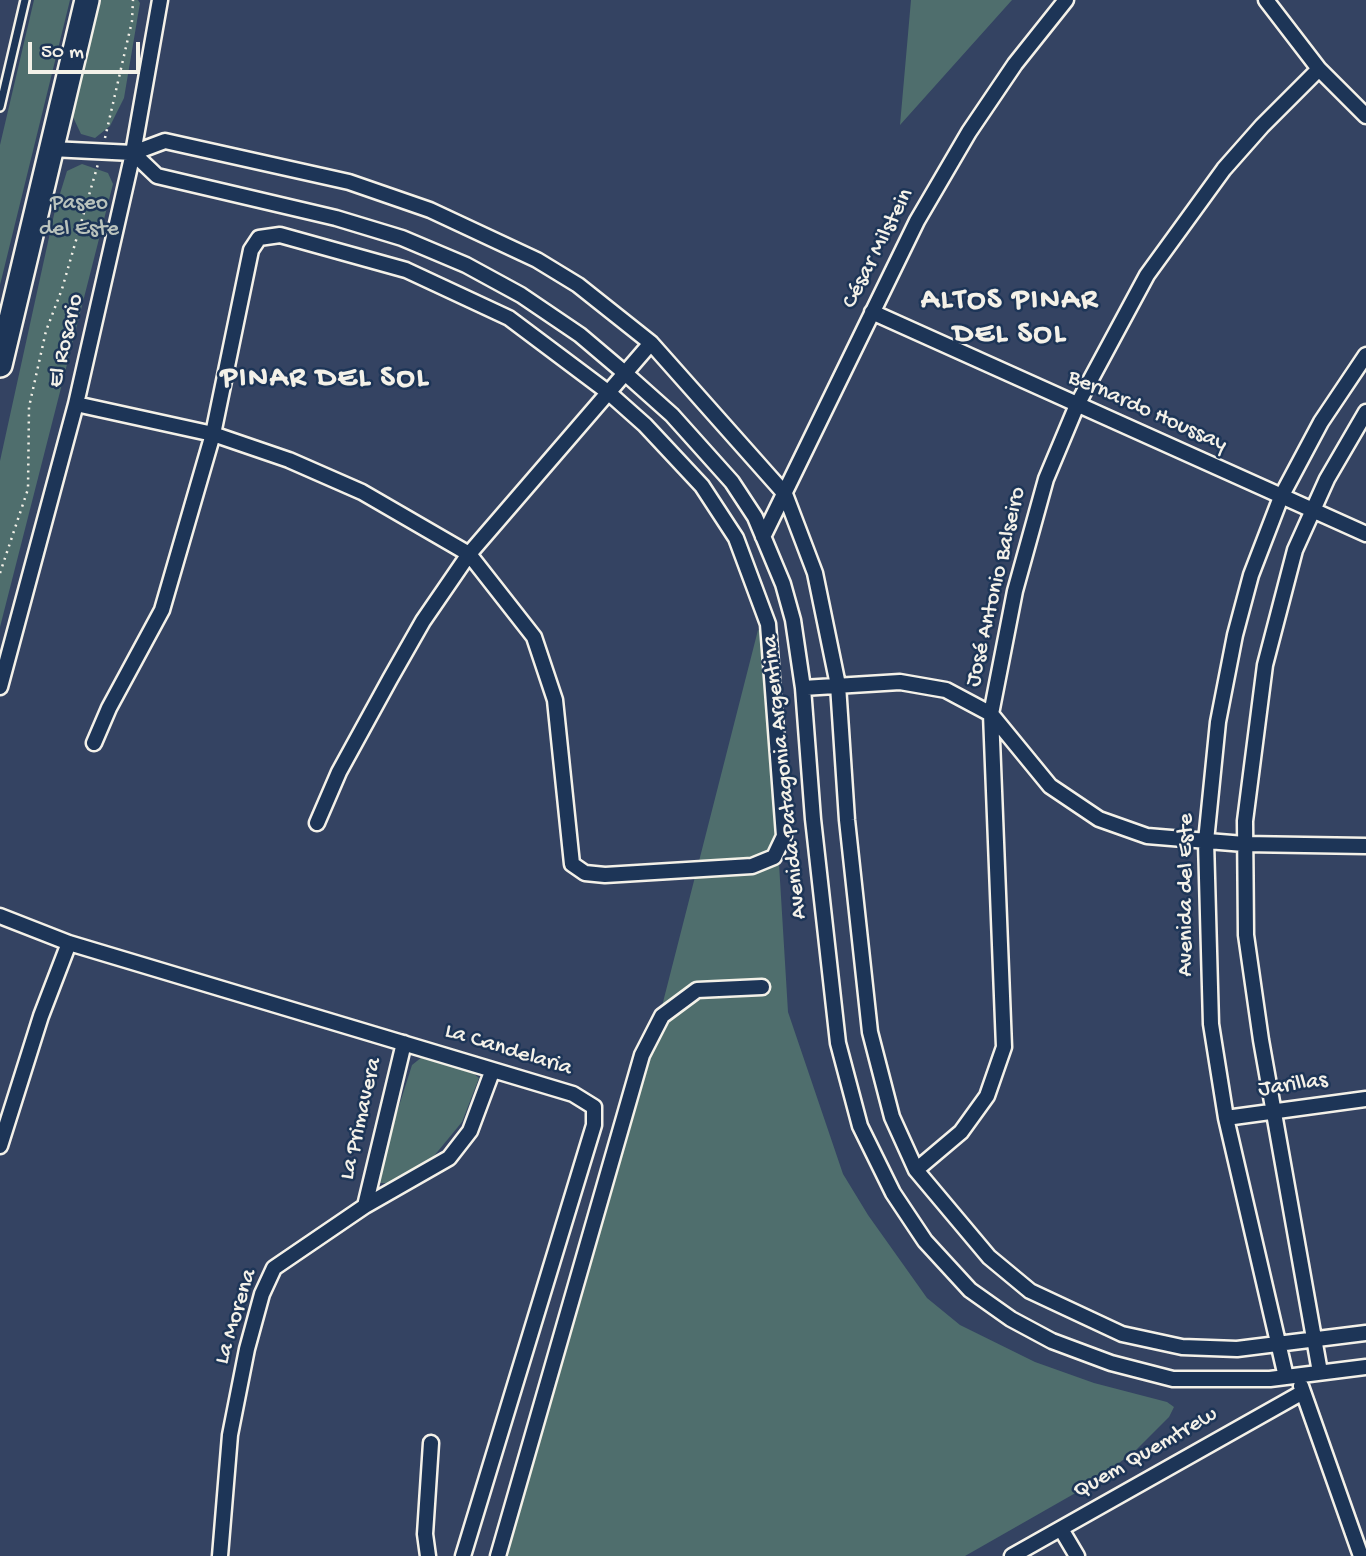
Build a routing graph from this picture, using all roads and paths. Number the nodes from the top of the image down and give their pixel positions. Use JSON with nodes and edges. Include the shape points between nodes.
{"nodes":[{"id":1,"x":25,"y":0,"type":"edge"},
{"id":2,"x":87,"y":0,"type":"edge"},
{"id":3,"x":133,"y":0,"type":"edge"},
{"id":4,"x":160,"y":0,"type":"edge"},
{"id":5,"x":1066,"y":0,"type":"edge"},
{"id":6,"x":1266,"y":0,"type":"edge"},
{"id":7,"x":1319,"y":69,"type":"junction"},
{"id":8,"x":0,"y":107,"type":"edge"},
{"id":9,"x":1366,"y":116,"type":"edge"},
{"id":10,"x":51,"y":149,"type":"junction"},
{"id":11,"x":100,"y":153,"type":"junction"},
{"id":12,"x":133,"y":153,"type":"junction"},
{"id":13,"x":872,"y":312,"type":"junction"},
{"id":14,"x":651,"y":343,"type":"junction"},
{"id":15,"x":1366,"y":355,"type":"edge"},
{"id":16,"x":0,"y":365,"type":"edge"},
{"id":17,"x":626,"y":374,"type":"junction"},
{"id":18,"x":609,"y":393,"type":"junction"},
{"id":19,"x":76,"y":404,"type":"junction"},
{"id":20,"x":1077,"y":405,"type":"junction"},
{"id":21,"x":1366,"y":412,"type":"edge"},
{"id":22,"x":213,"y":434,"type":"junction"},
{"id":23,"x":785,"y":494,"type":"junction"},
{"id":24,"x":1281,"y":498,"type":"junction"},
{"id":25,"x":1313,"y":511,"type":"junction"},
{"id":26,"x":1366,"y":534,"type":"edge"},
{"id":27,"x":763,"y":537,"type":"junction"},
{"id":28,"x":468,"y":554,"type":"junction"},
{"id":29,"x":0,"y":573,"type":"edge"},
{"id":30,"x":838,"y":685,"type":"junction"},
{"id":31,"x":0,"y":687,"type":"edge"},
{"id":32,"x":803,"y":688,"type":"junction"},
{"id":33,"x":991,"y":714,"type":"junction"},
{"id":34,"x":94,"y":743,"type":"dead end"},
{"id":35,"x":317,"y":823,"type":"dead end"},
{"id":36,"x":1206,"y":841,"type":"junction"},
{"id":37,"x":1244,"y":844,"type":"junction"},
{"id":38,"x":1366,"y":846,"type":"edge"},
{"id":39,"x":0,"y":916,"type":"edge"},
{"id":40,"x":69,"y":943,"type":"junction"},
{"id":41,"x":762,"y":987,"type":"dead end"},
{"id":42,"x":404,"y":1043,"type":"junction"},
{"id":43,"x":492,"y":1072,"type":"junction"},
{"id":44,"x":1366,"y":1099,"type":"edge"},
{"id":45,"x":1274,"y":1112,"type":"junction"},
{"id":46,"x":1226,"y":1118,"type":"junction"},
{"id":47,"x":0,"y":1146,"type":"edge"},
{"id":48,"x":916,"y":1170,"type":"junction"},
{"id":49,"x":365,"y":1206,"type":"junction"},
{"id":50,"x":1366,"y":1332,"type":"edge"},
{"id":51,"x":1314,"y":1339,"type":"junction"},
{"id":52,"x":1276,"y":1344,"type":"junction"},
{"id":53,"x":1366,"y":1367,"type":"edge"},
{"id":54,"x":1320,"y":1372,"type":"junction"},
{"id":55,"x":1292,"y":1376,"type":"junction"},
{"id":56,"x":1303,"y":1392,"type":"junction"},
{"id":57,"x":431,"y":1443,"type":"dead end"},
{"id":58,"x":1061,"y":1529,"type":"junction"},
{"id":59,"x":1038,"y":1550,"type":"edge"},
{"id":60,"x":220,"y":1556,"type":"edge"},
{"id":61,"x":428,"y":1556,"type":"edge"},
{"id":62,"x":463,"y":1556,"type":"edge"},
{"id":63,"x":498,"y":1556,"type":"edge"},
{"id":64,"x":1012,"y":1556,"type":"edge"},
{"id":65,"x":1077,"y":1556,"type":"edge"},
{"id":66,"x":1361,"y":1556,"type":"edge"}],
"edges":[{"from":1,"to":8,"type":"lane"},
{"from":2,"to":10,"type":"main road"},
{"from":3,"to":11,"type":"path"},
{"from":4,"to":12,"type":"street","name":"El Rosario"},
{"from":5,"to":13,"type":"street","name":"César Milstein","via":[[969,132],[917,221]]},
{"from":6,"to":7,"type":"street"},
{"from":7,"to":9,"type":"street"},
{"from":7,"to":20,"type":"street","name":"José Antonio Balseiro","via":[[1262,125],[1188,216],[1114,331]]},
{"from":10,"to":11,"type":"street"},
{"from":10,"to":16,"type":"main road"},
{"from":11,"to":12,"type":"street"},
{"from":11,"to":29,"type":"path","via":[[46,331],[29,407],[28,489]]},
{"from":12,"to":14,"type":"street","via":[[165,141],[349,182],[430,210],[578,285]]},
{"from":12,"to":17,"type":"street","name":"Avenida Patagonia Argentina","via":[[157,176],[336,218],[402,238],[466,265],[560,321]]},
{"from":12,"to":19,"type":"street","name":"El Rosario"},
{"from":13,"to":20,"type":"street","name":"Bernardo Houssay"},
{"from":13,"to":23,"type":"street","name":"César Milstein"},
{"from":14,"to":17,"type":"street"},
{"from":14,"to":23,"type":"street"},
{"from":15,"to":24,"type":"street","name":"Avenida del Este","via":[[1321,422]]},
{"from":17,"to":18,"type":"street"},
{"from":17,"to":27,"type":"street","name":"Avenida Patagonia Argentina","via":[[672,415],[732,482]]},
{"from":18,"to":22,"type":"street","via":[[509,318],[453,289],[406,270],[280,235],[259,238],[251,250]]},
{"from":18,"to":28,"type":"street"},
{"from":18,"to":28,"type":"street","via":[[702,486],[736,537],[752,575],[768,624],[784,813],[785,836],[774,857],[752,866],[606,875],[585,873],[572,864],[555,700],[534,636]]},
{"from":19,"to":22,"type":"street"},
{"from":19,"to":31,"type":"street","name":"El Rosario"},
{"from":20,"to":24,"type":"street","name":"Bernardo Houssay"},
{"from":20,"to":33,"type":"street","name":"José Antonio Balseiro","via":[[1029,535]]},
{"from":21,"to":25,"type":"street"},
{"from":22,"to":28,"type":"street","via":[[362,492]]},
{"from":22,"to":34,"type":"street","via":[[162,610]]},
{"from":23,"to":27,"type":"street","name":"César Milstein"},
{"from":23,"to":30,"type":"street","via":[[815,573]]},
{"from":24,"to":25,"type":"street","name":"Bernardo Houssay"},
{"from":24,"to":36,"type":"street","name":"Avenida del Este","via":[[1251,575],[1235,635],[1218,722]]},
{"from":25,"to":26,"type":"street","name":"Bernardo Houssay"},
{"from":25,"to":37,"type":"street","via":[[1295,550],[1265,665]]},
{"from":27,"to":32,"type":"street","name":"Avenida Patagonia Argentina","via":[[783,584]]},
{"from":28,"to":35,"type":"street","via":[[396,667]]},
{"from":30,"to":32,"type":"street"},
{"from":30,"to":33,"type":"street","via":[[900,682],[946,690]]},
{"from":30,"to":48,"type":"street","via":[[870,1032],[892,1117]]},
{"from":32,"to":55,"type":"street","name":"Avenida Patagonia Argentina","via":[[838,1043],[860,1126],[893,1193],[925,1241],[970,1290],[1011,1320],[1111,1363],[1173,1380]]},
{"from":33,"to":36,"type":"street","via":[[1050,786],[1099,819],[1147,836]]},
{"from":33,"to":48,"type":"street","name":"José Antonio Balseiro","via":[[1004,1047],[987,1096],[961,1132]]},
{"from":36,"to":37,"type":"street"},
{"from":36,"to":46,"type":"street","name":"Avenida del Este","via":[[1211,1024]]},
{"from":37,"to":38,"type":"street"},
{"from":37,"to":45,"type":"street","via":[[1246,935]]},
{"from":39,"to":40,"type":"street","name":"La Candelaria"},
{"from":40,"to":42,"type":"street","name":"La Candelaria"},
{"from":40,"to":47,"type":"street"},
{"from":41,"to":63,"type":"street","via":[[697,990],[662,1016],[642,1055]]},
{"from":42,"to":43,"type":"street","name":"La Candelaria"},
{"from":42,"to":49,"type":"street","name":"La Primavera"},
{"from":43,"to":49,"type":"street","name":"La Morena","via":[[470,1131],[449,1158]]},
{"from":43,"to":62,"type":"street","name":"La Candelaria","via":[[573,1094],[594,1107],[594,1125]]},
{"from":44,"to":45,"type":"street","name":"Jarillas"},
{"from":45,"to":46,"type":"street","name":"Jarillas"},
{"from":45,"to":51,"type":"street"},
{"from":46,"to":52,"type":"street","name":"Avenida del Este"},
{"from":48,"to":52,"type":"street","via":[[989,1257],[1030,1291],[1066,1310],[1122,1334],[1182,1347],[1237,1349]]},
{"from":49,"to":60,"type":"street","name":"La Morena","via":[[274,1268],[262,1294],[230,1435]]},
{"from":50,"to":51,"type":"street"},
{"from":51,"to":52,"type":"street"},
{"from":51,"to":54,"type":"street"},
{"from":52,"to":55,"type":"street","name":"Avenida del Este"},
{"from":53,"to":54,"type":"street","name":"Avenida Patagonia Argentina"},
{"from":54,"to":55,"type":"street","name":"Avenida Patagonia Argentina"},
{"from":55,"to":56,"type":"street","name":"Avenida del Este"},
{"from":56,"to":58,"type":"street","name":"Quem Quemtrew"},
{"from":56,"to":66,"type":"street","name":"Avenida del Este"},
{"from":57,"to":61,"type":"street","via":[[425,1534]]},
{"from":58,"to":59,"type":"street","name":"Quem Quemtrew"},
{"from":58,"to":65,"type":"street"},
{"from":59,"to":64,"type":"street","name":"Quem Quemtrew"}]}
